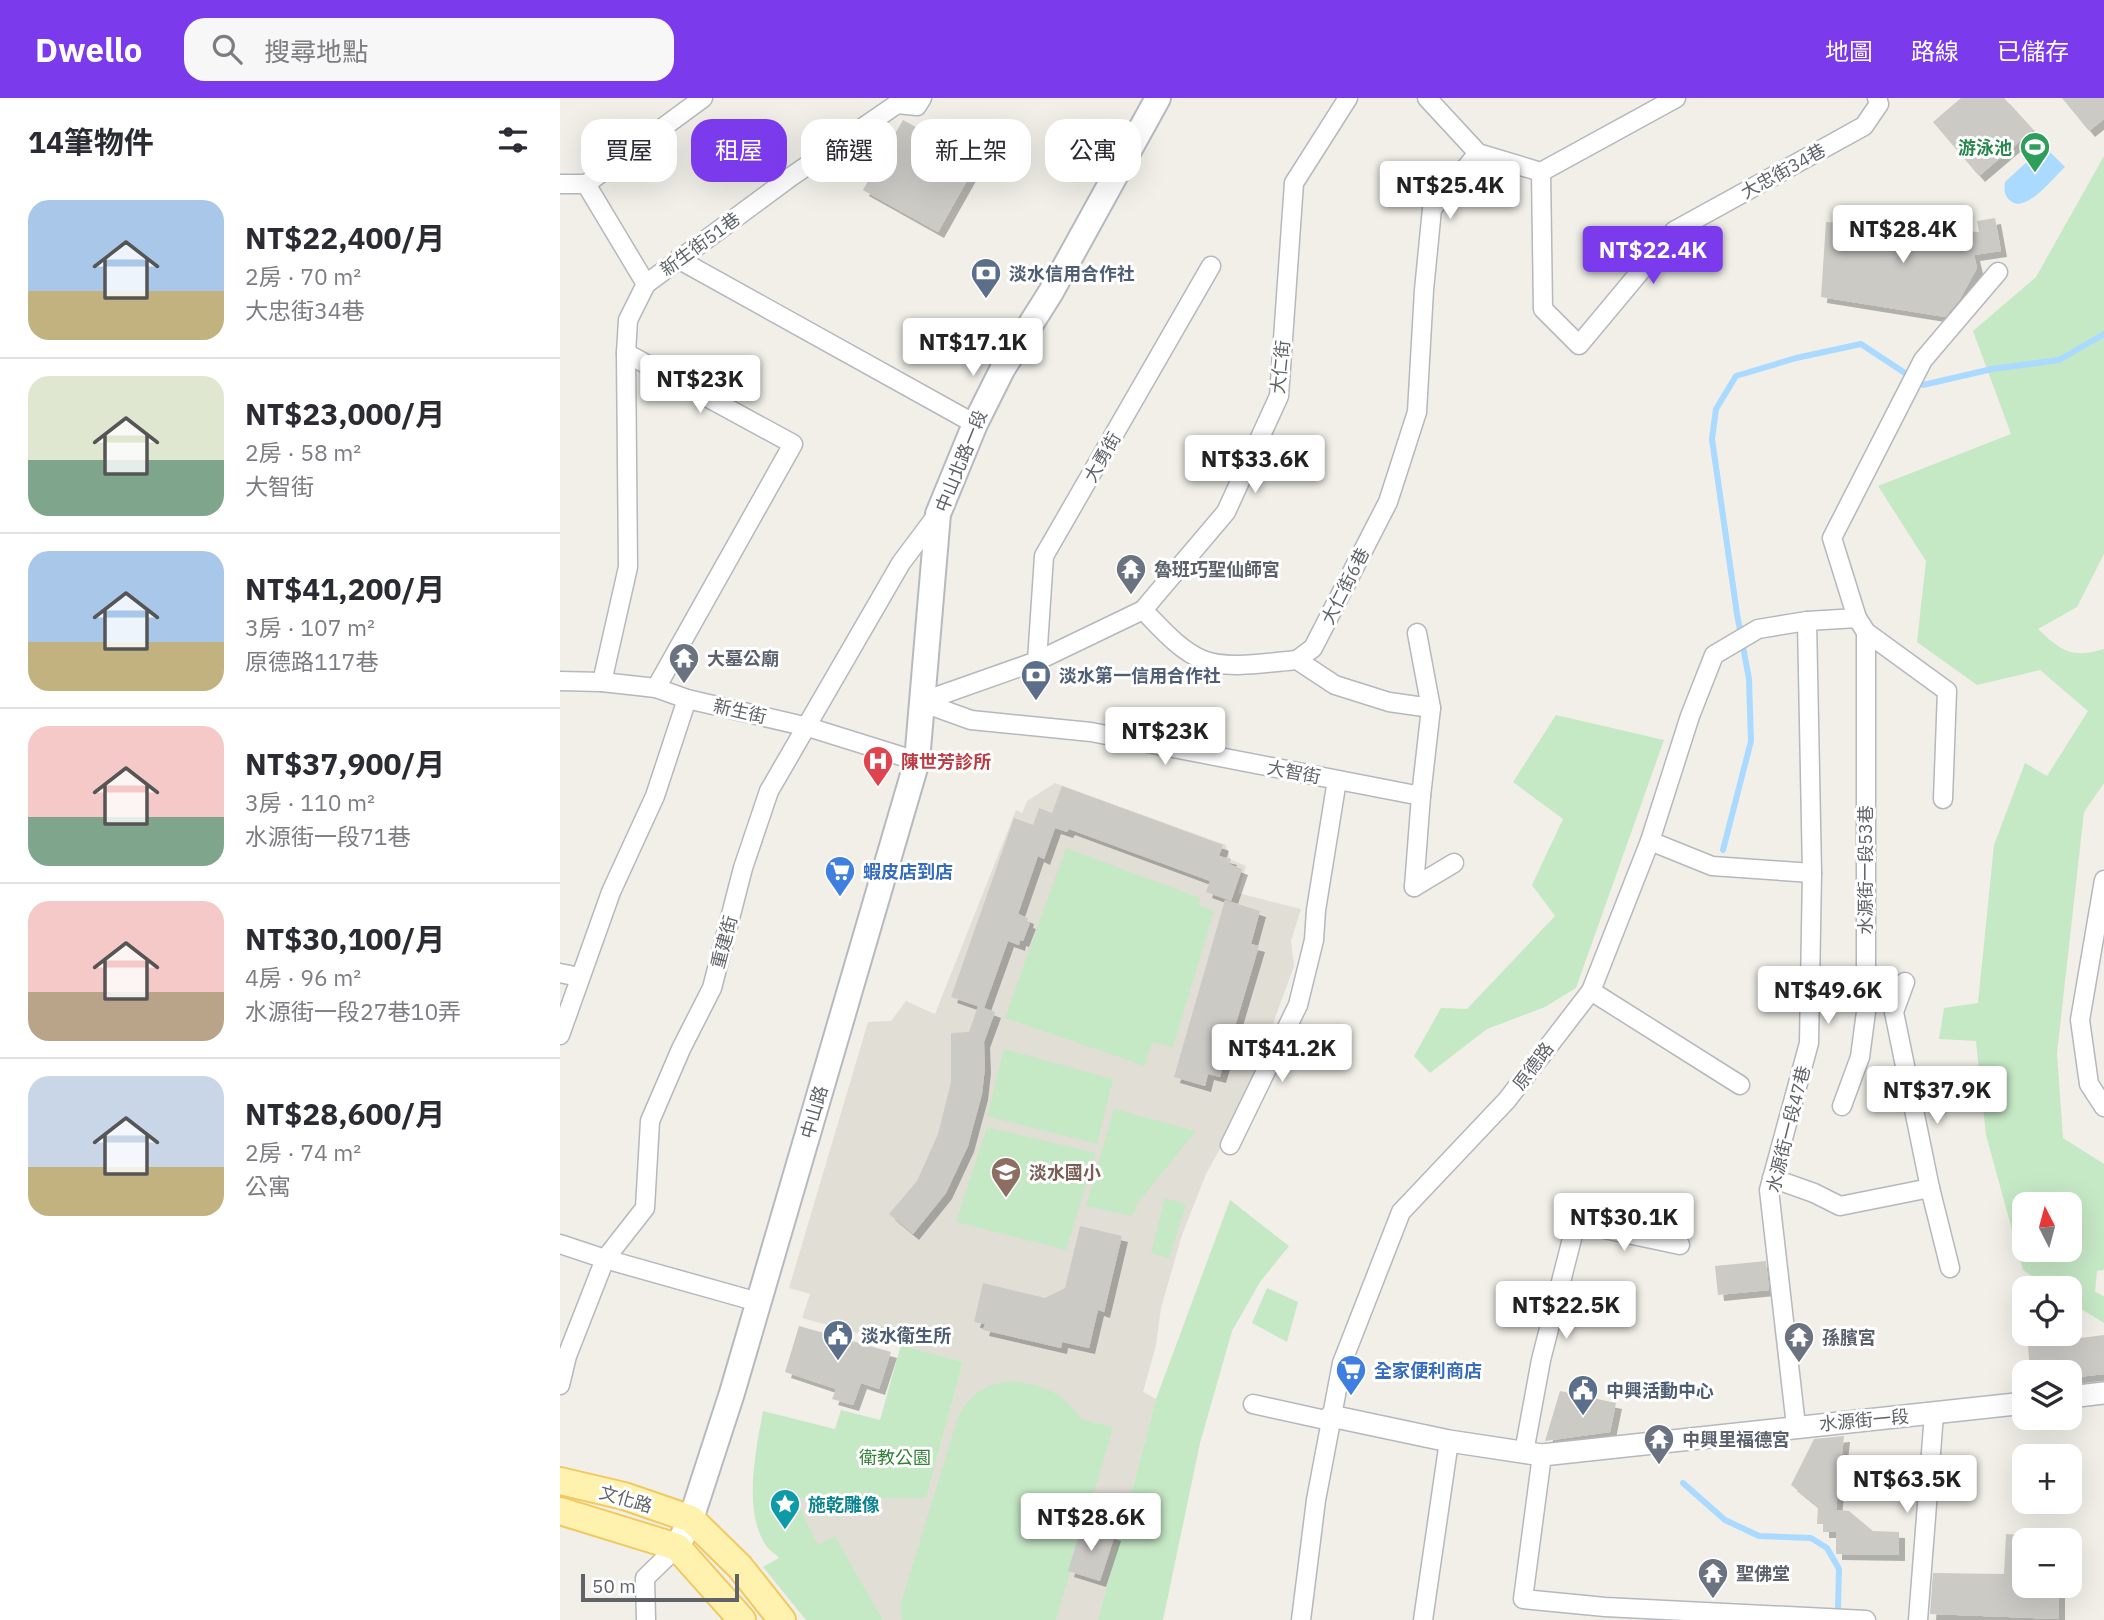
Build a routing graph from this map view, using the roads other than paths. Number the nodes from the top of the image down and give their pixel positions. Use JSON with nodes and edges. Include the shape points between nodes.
{"nodes":[{"id":1,"x":703,"y":98,"type":"edge"},
{"id":2,"x":1158,"y":98,"type":"edge"},
{"id":3,"x":1348,"y":98,"type":"edge"},
{"id":4,"x":1427,"y":98,"type":"edge"},
{"id":5,"x":1676,"y":98,"type":"edge"},
{"id":6,"x":1877,"y":98,"type":"edge"},
{"id":7,"x":891,"y":101,"type":"edge"},
{"id":8,"x":919,"y":102,"type":"edge"},
{"id":9,"x":1478,"y":153,"type":"junction"},
{"id":10,"x":1541,"y":172,"type":"junction"},
{"id":11,"x":560,"y":184,"type":"edge"},
{"id":12,"x":586,"y":184,"type":"junction"},
{"id":13,"x":678,"y":259,"type":"junction"},
{"id":14,"x":1211,"y":266,"type":"dead end"},
{"id":15,"x":1998,"y":272,"type":"dead end"},
{"id":16,"x":646,"y":284,"type":"junction"},
{"id":17,"x":626,"y":353,"type":"junction"},
{"id":18,"x":975,"y":424,"type":"junction"},
{"id":19,"x":938,"y":514,"type":"junction"},
{"id":20,"x":1143,"y":610,"type":"junction"},
{"id":21,"x":1807,"y":621,"type":"junction"},
{"id":22,"x":1861,"y":625,"type":"junction"},
{"id":23,"x":1418,"y":633,"type":"dead end"},
{"id":24,"x":1297,"y":660,"type":"junction"},
{"id":25,"x":1037,"y":661,"type":"junction"},
{"id":26,"x":560,"y":681,"type":"edge"},
{"id":27,"x":601,"y":682,"type":"junction"},
{"id":28,"x":656,"y":688,"type":"junction"},
{"id":29,"x":687,"y":699,"type":"junction"},
{"id":30,"x":922,"y":702,"type":"junction"},
{"id":31,"x":1431,"y":708,"type":"junction"},
{"id":32,"x":808,"y":727,"type":"junction"},
{"id":33,"x":917,"y":761,"type":"junction"},
{"id":34,"x":1337,"y":780,"type":"junction"},
{"id":35,"x":1421,"y":796,"type":"junction"},
{"id":36,"x":1943,"y":799,"type":"dead end"},
{"id":37,"x":1650,"y":841,"type":"junction"},
{"id":38,"x":1454,"y":863,"type":"dead end"},
{"id":39,"x":1812,"y":873,"type":"junction"},
{"id":40,"x":2104,"y":880,"type":"edge"},
{"id":41,"x":560,"y":973,"type":"edge"},
{"id":42,"x":579,"y":977,"type":"junction"},
{"id":43,"x":1905,"y":982,"type":"dead end"},
{"id":44,"x":1591,"y":991,"type":"junction"},
{"id":45,"x":1866,"y":1012,"type":"junction"},
{"id":46,"x":1894,"y":1012,"type":"junction"},
{"id":47,"x":560,"y":1035,"type":"edge"},
{"id":48,"x":1740,"y":1085,"type":"dead end"},
{"id":49,"x":1842,"y":1106,"type":"dead end"},
{"id":50,"x":2104,"y":1107,"type":"edge"},
{"id":51,"x":1230,"y":1145,"type":"dead end"},
{"id":52,"x":1772,"y":1178,"type":"junction"},
{"id":53,"x":1930,"y":1188,"type":"junction"},
{"id":54,"x":560,"y":1244,"type":"edge"},
{"id":55,"x":1680,"y":1245,"type":"dead end"},
{"id":56,"x":604,"y":1259,"type":"junction"},
{"id":57,"x":1950,"y":1268,"type":"dead end"},
{"id":58,"x":758,"y":1302,"type":"junction"},
{"id":59,"x":560,"y":1385,"type":"edge"},
{"id":60,"x":2104,"y":1393,"type":"edge"},
{"id":61,"x":2082,"y":1396,"type":"edge"},
{"id":62,"x":1252,"y":1404,"type":"dead end"},
{"id":63,"x":2012,"y":1405,"type":"edge"},
{"id":64,"x":1934,"y":1414,"type":"junction"},
{"id":65,"x":1331,"y":1418,"type":"junction"},
{"id":66,"x":1796,"y":1426,"type":"junction"},
{"id":67,"x":1450,"y":1441,"type":"junction"},
{"id":68,"x":1533,"y":1454,"type":"junction"},
{"id":69,"x":560,"y":1481,"type":"edge"},
{"id":70,"x":560,"y":1511,"type":"edge"},
{"id":71,"x":691,"y":1519,"type":"junction"},
{"id":72,"x":677,"y":1547,"type":"junction"},
{"id":73,"x":1571,"y":1612,"type":"edge"},
{"id":74,"x":1703,"y":1616,"type":"edge"},
{"id":75,"x":1840,"y":1619,"type":"edge"},
{"id":76,"x":646,"y":1620,"type":"edge"},
{"id":77,"x":742,"y":1620,"type":"edge"},
{"id":78,"x":782,"y":1620,"type":"edge"},
{"id":79,"x":1301,"y":1620,"type":"edge"},
{"id":80,"x":1423,"y":1620,"type":"edge"},
{"id":81,"x":1866,"y":1620,"type":"edge"},
{"id":82,"x":1918,"y":1620,"type":"edge"}],
"edges":[{"from":1,"to":12,"type":"street"},
{"from":2,"to":18,"type":"main road","name":"中山北路一段"},
{"from":3,"to":20,"type":"street","name":"大仁街","via":[[1294,183],[1279,396],[1226,512]]},
{"from":4,"to":9,"type":"street"},
{"from":5,"to":10,"type":"street"},
{"from":6,"to":10,"type":"street","name":"大忠街34巷","via":[[1879,104],[1864,126],[1674,231],[1579,345],[1543,309]]},
{"from":7,"to":8,"type":"street","name":"新生街51巷"},
{"from":7,"to":13,"type":"street","name":"新生街51巷"},
{"from":9,"to":10,"type":"street"},
{"from":9,"to":24,"type":"street","name":"大仁街6巷","via":[[1432,209],[1417,412],[1388,502],[1313,649]]},
{"from":11,"to":12,"type":"street"},
{"from":12,"to":16,"type":"street"},
{"from":13,"to":16,"type":"street","name":"新生街51巷"},
{"from":13,"to":18,"type":"street"},
{"from":14,"to":25,"type":"street","name":"大勇街","via":[[1044,556]]},
{"from":15,"to":22,"type":"street","name":"水源街一段53巷","via":[[1923,360],[1832,538]]},
{"from":16,"to":17,"type":"street","name":"新生街51巷","via":[[628,320]]},
{"from":17,"to":27,"type":"street","name":"新生街51巷","via":[[628,567]]},
{"from":17,"to":28,"type":"street","via":[[793,444]]},
{"from":18,"to":19,"type":"main road","name":"中山北路一段"},
{"from":19,"to":30,"type":"main road","name":"中山北路一段"},
{"from":19,"to":32,"type":"street","name":"重建街","via":[[901,563]]},
{"from":20,"to":24,"type":"street","via":[[1178,645],[1204,661]]},
{"from":20,"to":25,"type":"street","name":"大仁街"},
{"from":21,"to":22,"type":"street","name":"原德路"},
{"from":21,"to":37,"type":"street","name":"原德路","via":[[1758,628],[1714,655]]},
{"from":21,"to":39,"type":"street","name":"水源街一段47巷"},
{"from":22,"to":36,"type":"street","via":[[1947,691]]},
{"from":22,"to":45,"type":"street","name":"水源街一段53巷"},
{"from":23,"to":31,"type":"street"},
{"from":24,"to":31,"type":"street","via":[[1335,685],[1389,702]]},
{"from":25,"to":30,"type":"street","name":"大仁街"},
{"from":26,"to":27,"type":"street","name":"新生街"},
{"from":27,"to":28,"type":"street","name":"新生街"},
{"from":28,"to":29,"type":"street","name":"新生街"},
{"from":29,"to":32,"type":"street","name":"新生街"},
{"from":29,"to":42,"type":"street","via":[[655,796]]},
{"from":30,"to":33,"type":"main road","name":"中山路"},
{"from":30,"to":34,"type":"street","name":"大智街","via":[[971,720],[1091,732]]},
{"from":31,"to":35,"type":"street"},
{"from":32,"to":33,"type":"street","name":"新生街"},
{"from":32,"to":56,"type":"street","name":"重建街","via":[[769,791],[743,868],[712,988],[650,1121],[645,1208]]},
{"from":33,"to":58,"type":"main road","name":"中山路"},
{"from":34,"to":35,"type":"street","name":"大智街"},
{"from":34,"to":51,"type":"street","via":[[1314,940],[1298,1005]]},
{"from":35,"to":38,"type":"street","via":[[1414,887]]},
{"from":37,"to":39,"type":"street","via":[[1712,866]]},
{"from":37,"to":44,"type":"street","name":"原德路"},
{"from":39,"to":52,"type":"street","name":"水源街一段47巷","via":[[1809,1043]]},
{"from":40,"to":50,"type":"street","via":[[2080,1020],[2089,1084]]},
{"from":41,"to":42,"type":"street"},
{"from":42,"to":47,"type":"street"},
{"from":43,"to":46,"type":"street"},
{"from":44,"to":48,"type":"street"},
{"from":44,"to":65,"type":"street","name":"原德路","via":[[1507,1100],[1401,1212],[1342,1363]]},
{"from":45,"to":46,"type":"street"},
{"from":45,"to":49,"type":"street","name":"水源街一段53巷","via":[[1860,1057]]},
{"from":46,"to":53,"type":"street"},
{"from":52,"to":53,"type":"street","via":[[1840,1206]]},
{"from":52,"to":66,"type":"street","name":"水源街一段47巷","via":[[1769,1190]]},
{"from":53,"to":57,"type":"street"},
{"from":54,"to":56,"type":"street"},
{"from":55,"to":68,"type":"street","via":[[1576,1223],[1541,1360]]},
{"from":56,"to":58,"type":"street"},
{"from":56,"to":59,"type":"street","name":"重建街"},
{"from":58,"to":71,"type":"main road","name":"中山路"},
{"from":60,"to":61,"type":"street"},
{"from":62,"to":65,"type":"street"},
{"from":63,"to":64,"type":"street","name":"水源街一段"},
{"from":64,"to":66,"type":"street","name":"水源街一段"},
{"from":64,"to":82,"type":"street"},
{"from":65,"to":67,"type":"street","name":"水源街一段"},
{"from":65,"to":79,"type":"street","name":"原德路"},
{"from":66,"to":68,"type":"street","name":"水源街一段"},
{"from":67,"to":68,"type":"street","name":"水源街一段"},
{"from":67,"to":80,"type":"street"},
{"from":68,"to":73,"type":"street","via":[[1522,1599]]},
{"from":69,"to":71,"type":"main road","name":"文化路"},
{"from":70,"to":72,"type":"main road","name":"文化路"},
{"from":71,"to":72,"type":"main road","name":"中山路"},
{"from":71,"to":78,"type":"main road","via":[[740,1567]]},
{"from":72,"to":76,"type":"street","via":[[645,1578]]},
{"from":72,"to":77,"type":"main road"},
{"from":73,"to":74,"type":"street"},
{"from":74,"to":75,"type":"street"},
{"from":75,"to":81,"type":"street"}]}
